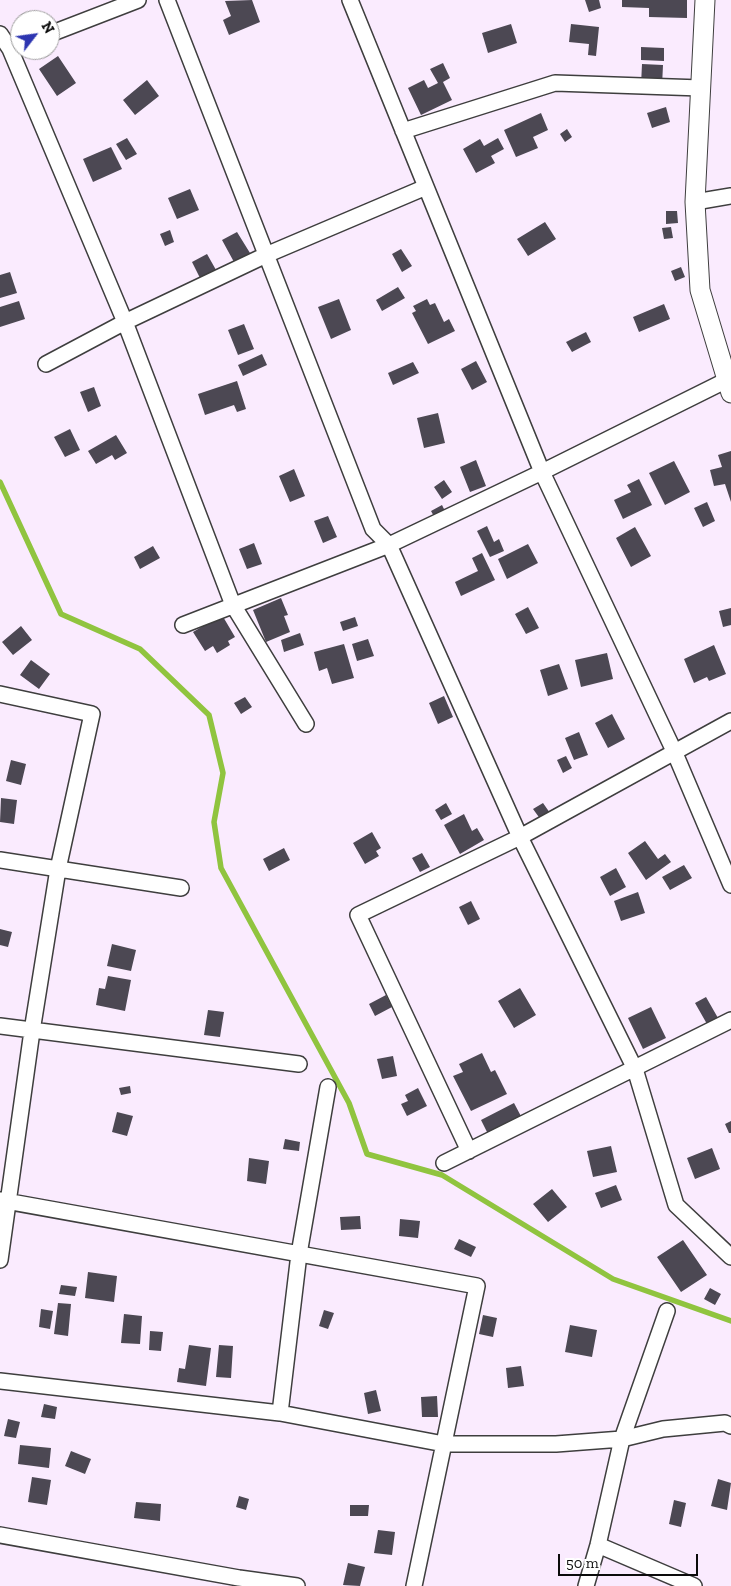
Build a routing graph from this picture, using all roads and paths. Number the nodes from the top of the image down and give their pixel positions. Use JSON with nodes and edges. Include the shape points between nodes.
{"nodes":[{"id":1,"x":138,"y":0,"type":"edge"},
{"id":2,"x":167,"y":0,"type":"edge"},
{"id":3,"x":350,"y":0,"type":"edge"},
{"id":4,"x":705,"y":0,"type":"edge"},
{"id":5,"x":60,"y":30,"type":"edge"},
{"id":6,"x":0,"y":34,"type":"edge"},
{"id":7,"x":10,"y":43,"type":"edge"},
{"id":8,"x":20,"y":60,"type":"edge"},
{"id":9,"x":701,"y":88,"type":"junction"},
{"id":10,"x":403,"y":131,"type":"junction"},
{"id":11,"x":426,"y":187,"type":"junction"},
{"id":12,"x":731,"y":196,"type":"edge"},
{"id":13,"x":695,"y":202,"type":"junction"},
{"id":14,"x":266,"y":255,"type":"junction"},
{"id":15,"x":125,"y":322,"type":"junction"},
{"id":16,"x":725,"y":356,"type":"edge"},
{"id":17,"x":46,"y":364,"type":"dead end"},
{"id":18,"x":729,"y":387,"type":"edge"},
{"id":19,"x":542,"y":472,"type":"junction"},
{"id":20,"x":389,"y":545,"type":"junction"},
{"id":21,"x":233,"y":605,"type":"junction"},
{"id":22,"x":183,"y":625,"type":"dead end"},
{"id":23,"x":0,"y":694,"type":"edge"},
{"id":24,"x":731,"y":721,"type":"edge"},
{"id":25,"x":306,"y":724,"type":"dead end"},
{"id":26,"x":674,"y":751,"type":"junction"},
{"id":27,"x":520,"y":837,"type":"junction"},
{"id":28,"x":0,"y":860,"type":"edge"},
{"id":29,"x":58,"y":869,"type":"junction"},
{"id":30,"x":731,"y":885,"type":"edge"},
{"id":31,"x":180,"y":888,"type":"dead end"},
{"id":32,"x":731,"y":1020,"type":"edge"},
{"id":33,"x":0,"y":1026,"type":"edge"},
{"id":34,"x":32,"y":1031,"type":"junction"},
{"id":35,"x":299,"y":1064,"type":"dead end"},
{"id":36,"x":635,"y":1069,"type":"junction"},
{"id":37,"x":328,"y":1087,"type":"dead end"},
{"id":38,"x":469,"y":1151,"type":"junction"},
{"id":39,"x":444,"y":1163,"type":"dead end"},
{"id":40,"x":4,"y":1201,"type":"edge"},
{"id":41,"x":299,"y":1254,"type":"junction"},
{"id":42,"x":731,"y":1257,"type":"edge"},
{"id":43,"x":0,"y":1260,"type":"edge"},
{"id":44,"x":667,"y":1311,"type":"dead end"},
{"id":45,"x":0,"y":1381,"type":"edge"},
{"id":46,"x":280,"y":1413,"type":"junction"},
{"id":47,"x":731,"y":1426,"type":"edge"},
{"id":48,"x":622,"y":1439,"type":"junction"},
{"id":49,"x":444,"y":1444,"type":"junction"},
{"id":50,"x":0,"y":1535,"type":"edge"},
{"id":51,"x":598,"y":1545,"type":"junction"},
{"id":52,"x":239,"y":1582,"type":"edge"},
{"id":53,"x":297,"y":1586,"type":"edge"},
{"id":54,"x":414,"y":1586,"type":"edge"},
{"id":55,"x":586,"y":1586,"type":"edge"},
{"id":56,"x":694,"y":1586,"type":"edge"}],
"edges":[{"from":1,"to":5,"type":"street"},
{"from":2,"to":14,"type":"street"},
{"from":3,"to":10,"type":"street"},
{"from":4,"to":9,"type":"street"},
{"from":6,"to":7,"type":"street"},
{"from":8,"to":15,"type":"street"},
{"from":9,"to":10,"type":"street","via":[[555,83]]},
{"from":9,"to":13,"type":"street"},
{"from":10,"to":11,"type":"street"},
{"from":11,"to":14,"type":"street"},
{"from":11,"to":19,"type":"street"},
{"from":12,"to":13,"type":"street"},
{"from":13,"to":16,"type":"street","via":[[700,290]]},
{"from":14,"to":15,"type":"street"},
{"from":14,"to":20,"type":"street","via":[[372,529]]},
{"from":15,"to":17,"type":"street"},
{"from":15,"to":21,"type":"street"},
{"from":16,"to":18,"type":"street"},
{"from":18,"to":19,"type":"street"},
{"from":19,"to":20,"type":"street"},
{"from":19,"to":26,"type":"street"},
{"from":20,"to":21,"type":"street"},
{"from":20,"to":27,"type":"street"},
{"from":21,"to":22,"type":"street"},
{"from":21,"to":25,"type":"street"},
{"from":23,"to":29,"type":"street","via":[[92,714]]},
{"from":24,"to":26,"type":"street"},
{"from":26,"to":27,"type":"street"},
{"from":26,"to":30,"type":"street"},
{"from":27,"to":36,"type":"street"},
{"from":27,"to":38,"type":"street","via":[[358,914]]},
{"from":28,"to":29,"type":"street"},
{"from":29,"to":31,"type":"street"},
{"from":29,"to":34,"type":"street"},
{"from":32,"to":36,"type":"street"},
{"from":33,"to":34,"type":"street"},
{"from":34,"to":35,"type":"street"},
{"from":34,"to":40,"type":"street"},
{"from":36,"to":38,"type":"street"},
{"from":36,"to":42,"type":"street","via":[[676,1206]]},
{"from":37,"to":41,"type":"street"},
{"from":38,"to":39,"type":"street"},
{"from":40,"to":41,"type":"street"},
{"from":40,"to":43,"type":"street"},
{"from":41,"to":46,"type":"street"},
{"from":41,"to":49,"type":"street","via":[[477,1286]]},
{"from":44,"to":48,"type":"street"},
{"from":45,"to":46,"type":"street"},
{"from":46,"to":49,"type":"street"},
{"from":47,"to":48,"type":"street","via":[[725,1423],[663,1429]]},
{"from":48,"to":49,"type":"street","via":[[556,1444]]},
{"from":48,"to":51,"type":"street"},
{"from":49,"to":54,"type":"street"},
{"from":50,"to":52,"type":"street"},
{"from":51,"to":55,"type":"street"},
{"from":51,"to":56,"type":"street"},
{"from":52,"to":53,"type":"street"}]}
